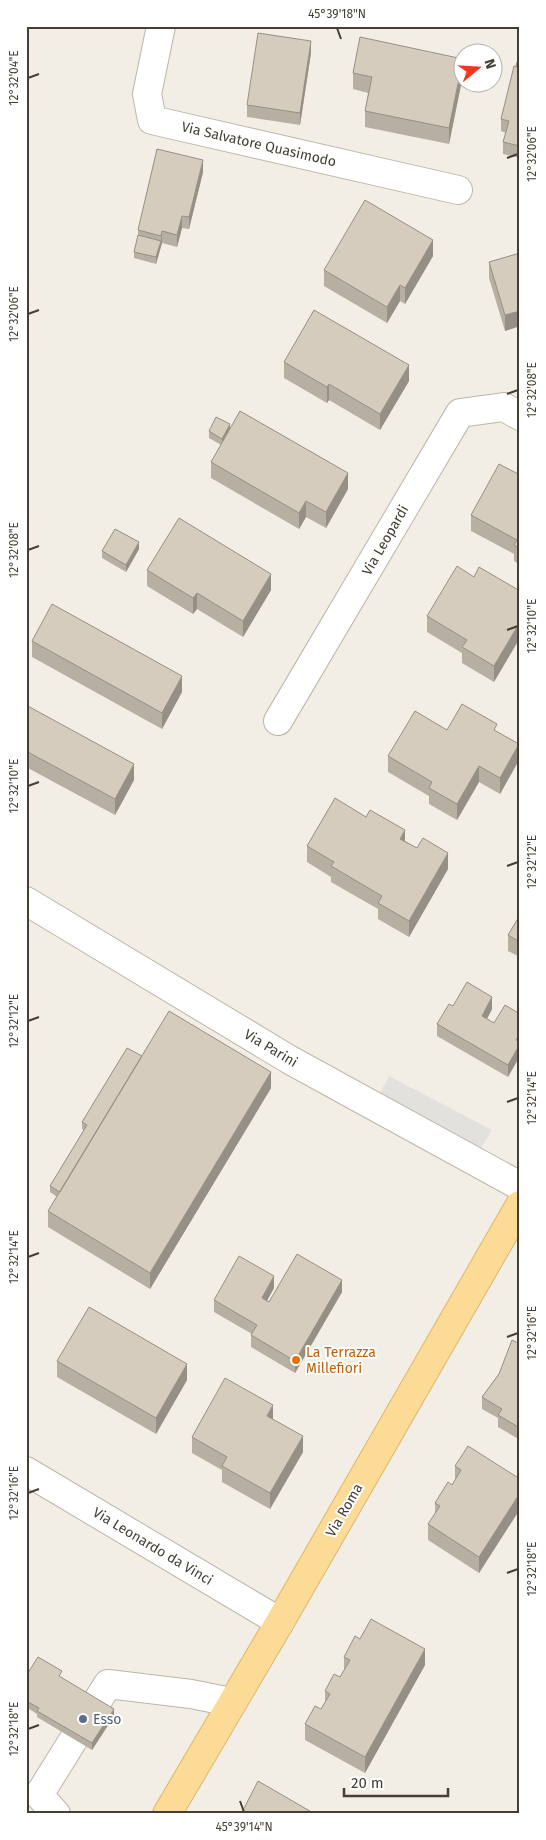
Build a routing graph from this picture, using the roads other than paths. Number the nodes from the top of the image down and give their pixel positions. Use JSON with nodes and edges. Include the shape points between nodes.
{"nodes":[{"id":1,"x":161,"y":26,"type":"edge"},
{"id":2,"x":458,"y":190,"type":"dead end"},
{"id":3,"x":520,"y":416,"type":"edge"},
{"id":4,"x":278,"y":721,"type":"dead end"},
{"id":5,"x":26,"y":901,"type":"edge"},
{"id":6,"x":520,"y":1186,"type":"edge"},
{"id":7,"x":520,"y":1206,"type":"edge"},
{"id":8,"x":26,"y":1471,"type":"edge"},
{"id":9,"x":280,"y":1622,"type":"junction"},
{"id":10,"x":231,"y":1702,"type":"junction"},
{"id":11,"x":56,"y":1814,"type":"edge"},
{"id":12,"x":167,"y":1814,"type":"edge"}],
"edges":[{"from":1,"to":2,"type":"street","name":"Via Salvatore Quasimodo","via":[[147,94],[152,120]]},
{"from":3,"to":4,"type":"street","name":"Via Leopardi","via":[[504,407],[460,413]]},
{"from":5,"to":6,"type":"street","name":"Via Parini","via":[[290,1060]]},
{"from":7,"to":9,"type":"main road","name":"Via Roma"},
{"from":8,"to":9,"type":"street","name":"Via Leonardo da Vinci"},
{"from":9,"to":10,"type":"main road","name":"Via Roma"},
{"from":10,"to":11,"type":"street","via":[[108,1684],[40,1795]]},
{"from":10,"to":12,"type":"main road","name":"Via Roma"}]}
